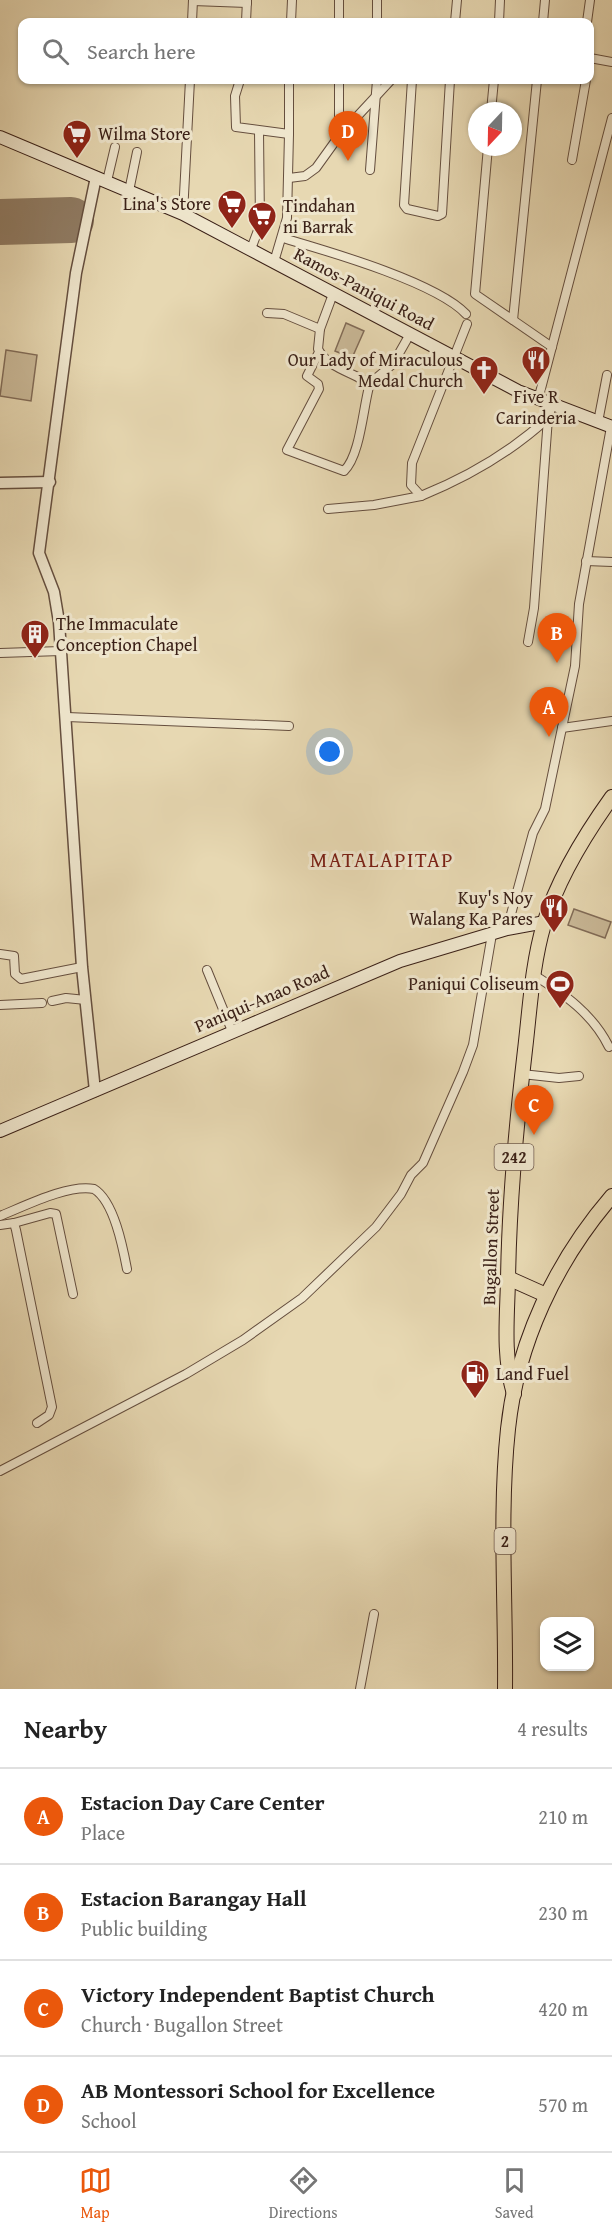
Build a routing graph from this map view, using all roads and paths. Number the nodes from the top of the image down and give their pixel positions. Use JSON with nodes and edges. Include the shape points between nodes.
{"nodes":[{"id":1,"x":193,"y":0,"type":"edge"},
{"id":2,"x":292,"y":0,"type":"edge"},
{"id":3,"x":339,"y":0,"type":"edge"},
{"id":4,"x":377,"y":0,"type":"edge"},
{"id":5,"x":457,"y":0,"type":"edge"},
{"id":6,"x":500,"y":0,"type":"edge"},
{"id":7,"x":546,"y":0,"type":"edge"},
{"id":8,"x":590,"y":0,"type":"edge"},
{"id":9,"x":247,"y":2,"type":"edge"},
{"id":10,"x":192,"y":18,"type":"edge"},
{"id":11,"x":246,"y":18,"type":"edge"},
{"id":12,"x":291,"y":18,"type":"edge"},
{"id":13,"x":339,"y":18,"type":"edge"},
{"id":14,"x":377,"y":18,"type":"edge"},
{"id":15,"x":454,"y":18,"type":"edge"},
{"id":16,"x":499,"y":18,"type":"edge"},
{"id":17,"x":544,"y":18,"type":"edge"},
{"id":18,"x":588,"y":18,"type":"edge"},
{"id":19,"x":594,"y":59,"type":"edge"},
{"id":20,"x":612,"y":62,"type":"edge"},
{"id":21,"x":190,"y":84,"type":"edge"},
{"id":22,"x":239,"y":84,"type":"edge"},
{"id":23,"x":289,"y":84,"type":"edge"},
{"id":24,"x":339,"y":84,"type":"edge"},
{"id":25,"x":377,"y":84,"type":"edge"},
{"id":26,"x":387,"y":84,"type":"edge"},
{"id":27,"x":412,"y":84,"type":"edge"},
{"id":28,"x":450,"y":84,"type":"edge"},
{"id":29,"x":494,"y":84,"type":"edge"},
{"id":30,"x":537,"y":84,"type":"edge"},
{"id":31,"x":585,"y":84,"type":"edge"},
{"id":32,"x":377,"y":93,"type":"junction"},
{"id":33,"x":492,"y":102,"type":"edge"},
{"id":34,"x":612,"y":118,"type":"edge"},
{"id":35,"x":259,"y":131,"type":"junction"},
{"id":36,"x":289,"y":134,"type":"junction"},
{"id":37,"x":339,"y":136,"type":"junction"},
{"id":38,"x":0,"y":137,"type":"edge"},
{"id":39,"x":115,"y":147,"type":"dead end"},
{"id":40,"x":137,"y":152,"type":"dead end"},
{"id":41,"x":487,"y":156,"type":"edge"},
{"id":42,"x":572,"y":160,"type":"dead end"},
{"id":43,"x":370,"y":170,"type":"dead end"},
{"id":44,"x":289,"y":178,"type":"junction"},
{"id":45,"x":101,"y":179,"type":"junction"},
{"id":46,"x":129,"y":191,"type":"junction"},
{"id":47,"x":183,"y":214,"type":"junction"},
{"id":48,"x":283,"y":238,"type":"junction"},
{"id":49,"x":251,"y":249,"type":"junction"},
{"id":50,"x":274,"y":262,"type":"junction"},
{"id":51,"x":333,"y":294,"type":"junction"},
{"id":52,"x":267,"y":313,"type":"dead end"},
{"id":53,"x":466,"y":314,"type":"dead end"},
{"id":54,"x":513,"y":320,"type":"junction"},
{"id":55,"x":467,"y":324,"type":"dead end"},
{"id":56,"x":320,"y":329,"type":"junction"},
{"id":57,"x":410,"y":334,"type":"junction"},
{"id":58,"x":552,"y":347,"type":"junction"},
{"id":59,"x":319,"y":352,"type":"junction"},
{"id":60,"x":454,"y":357,"type":"junction"},
{"id":61,"x":608,"y":375,"type":"dead end"},
{"id":62,"x":369,"y":384,"type":"junction"},
{"id":63,"x":537,"y":400,"type":"junction"},
{"id":64,"x":550,"y":412,"type":"junction"},
{"id":65,"x":598,"y":422,"type":"junction"},
{"id":66,"x":611,"y":427,"type":"edge"},
{"id":67,"x":50,"y":482,"type":"junction"},
{"id":68,"x":0,"y":483,"type":"edge"},
{"id":69,"x":421,"y":496,"type":"junction"},
{"id":70,"x":328,"y":509,"type":"dead end"},
{"id":71,"x":586,"y":561,"type":"junction"},
{"id":72,"x":612,"y":562,"type":"edge"},
{"id":73,"x":528,"y":642,"type":"dead end"},
{"id":74,"x":61,"y":651,"type":"junction"},
{"id":75,"x":0,"y":652,"type":"edge"},
{"id":76,"x":67,"y":717,"type":"junction"},
{"id":77,"x":612,"y":721,"type":"edge"},
{"id":78,"x":289,"y":726,"type":"dead end"},
{"id":79,"x":562,"y":728,"type":"junction"},
{"id":80,"x":612,"y":797,"type":"edge"},
{"id":81,"x":545,"y":922,"type":"junction"},
{"id":82,"x":507,"y":929,"type":"junction"},
{"id":83,"x":492,"y":934,"type":"junction"},
{"id":84,"x":0,"y":954,"type":"edge"},
{"id":85,"x":82,"y":967,"type":"junction"},
{"id":86,"x":207,"y":970,"type":"dead end"},
{"id":87,"x":534,"y":975,"type":"junction"},
{"id":88,"x":86,"y":1000,"type":"junction"},
{"id":89,"x":52,"y":1001,"type":"dead end"},
{"id":90,"x":42,"y":1003,"type":"dead end"},
{"id":91,"x":0,"y":1005,"type":"edge"},
{"id":92,"x":232,"y":1031,"type":"junction"},
{"id":93,"x":609,"y":1047,"type":"dead end"},
{"id":94,"x":522,"y":1074,"type":"junction"},
{"id":95,"x":579,"y":1076,"type":"dead end"},
{"id":96,"x":95,"y":1091,"type":"junction"},
{"id":97,"x":0,"y":1131,"type":"edge"},
{"id":98,"x":612,"y":1196,"type":"edge"},
{"id":99,"x":0,"y":1216,"type":"edge"},
{"id":100,"x":14,"y":1222,"type":"junction"},
{"id":101,"x":0,"y":1224,"type":"edge"},
{"id":102,"x":127,"y":1269,"type":"dead end"},
{"id":103,"x":508,"y":1278,"type":"junction"},
{"id":104,"x":73,"y":1294,"type":"dead end"},
{"id":105,"x":546,"y":1295,"type":"junction"},
{"id":106,"x":514,"y":1394,"type":"junction"},
{"id":107,"x":37,"y":1423,"type":"dead end"},
{"id":108,"x":0,"y":1471,"type":"edge"},
{"id":109,"x":374,"y":1614,"type":"dead end"},
{"id":110,"x":360,"y":1689,"type":"edge"},
{"id":111,"x":505,"y":1689,"type":"edge"}],
"edges":[{"from":1,"to":9,"type":"street"},
{"from":1,"to":10,"type":"street"},
{"from":2,"to":12,"type":"street"},
{"from":3,"to":13,"type":"street"},
{"from":4,"to":14,"type":"street"},
{"from":5,"to":15,"type":"street"},
{"from":6,"to":16,"type":"street"},
{"from":7,"to":17,"type":"street"},
{"from":8,"to":18,"type":"street"},
{"from":9,"to":11,"type":"street"},
{"from":19,"to":20,"type":"street"},
{"from":21,"to":47,"type":"street"},
{"from":22,"to":35,"type":"street","via":[[235,124]]},
{"from":23,"to":36,"type":"street"},
{"from":24,"to":37,"type":"street"},
{"from":25,"to":32,"type":"street"},
{"from":26,"to":32,"type":"street"},
{"from":27,"to":28,"type":"street","via":[[404,205],[438,216],[442,214]]},
{"from":29,"to":33,"type":"street"},
{"from":30,"to":54,"type":"street"},
{"from":31,"to":42,"type":"street"},
{"from":32,"to":37,"type":"street"},
{"from":32,"to":43,"type":"street"},
{"from":34,"to":58,"type":"street"},
{"from":35,"to":36,"type":"street"},
{"from":35,"to":49,"type":"street","via":[[260,225]]},
{"from":36,"to":44,"type":"street"},
{"from":37,"to":44,"type":"street","via":[[311,172]]},
{"from":38,"to":45,"type":"main road","name":"Ramos-Paniqui Road"},
{"from":39,"to":45,"type":"street"},
{"from":40,"to":46,"type":"street"},
{"from":41,"to":54,"type":"street","via":[[475,294]]},
{"from":44,"to":48,"type":"street"},
{"from":45,"to":46,"type":"main road","name":"Ramos-Paniqui Road"},
{"from":45,"to":67,"type":"street","via":[[76,273]]},
{"from":46,"to":47,"type":"main road","name":"Ramos-Paniqui Road"},
{"from":47,"to":49,"type":"main road","name":"Ramos-Paniqui Road"},
{"from":48,"to":50,"type":"street"},
{"from":48,"to":53,"type":"street","via":[[415,285],[439,295]]},
{"from":49,"to":50,"type":"main road","name":"Ramos-Paniqui Road"},
{"from":50,"to":51,"type":"main road","name":"Ramos-Paniqui Road"},
{"from":51,"to":56,"type":"street"},
{"from":51,"to":57,"type":"main road","name":"Ramos-Paniqui Road"},
{"from":52,"to":56,"type":"street","via":[[284,314]]},
{"from":54,"to":58,"type":"street"},
{"from":55,"to":60,"type":"street"},
{"from":56,"to":59,"type":"street"},
{"from":57,"to":60,"type":"main road","name":"Ramos-Paniqui Road"},
{"from":57,"to":62,"type":"street","via":[[393,363]]},
{"from":58,"to":63,"type":"street"},
{"from":59,"to":62,"type":"street","via":[[329,364]]},
{"from":59,"to":62,"type":"street","via":[[307,376],[319,389],[287,448],[289,452],[340,471],[347,469],[363,424]]},
{"from":60,"to":63,"type":"main road","name":"Ramos-Paniqui Road"},
{"from":60,"to":69,"type":"street","via":[[412,463],[411,485]]},
{"from":61,"to":65,"type":"street"},
{"from":63,"to":64,"type":"main road","name":"Ramos-Paniqui Road"},
{"from":64,"to":65,"type":"main road","name":"Ramos-Paniqui Road"},
{"from":64,"to":69,"type":"street","via":[[495,460]]},
{"from":64,"to":73,"type":"street"},
{"from":65,"to":66,"type":"main road","name":"Ramos-Paniqui Road"},
{"from":66,"to":71,"type":"street"},
{"from":67,"to":68,"type":"street"},
{"from":67,"to":74,"type":"street","via":[[39,553],[54,592]]},
{"from":69,"to":70,"type":"street"},
{"from":71,"to":72,"type":"street"},
{"from":71,"to":79,"type":"street","via":[[576,624],[575,666]]},
{"from":74,"to":75,"type":"street"},
{"from":74,"to":76,"type":"street"},
{"from":76,"to":78,"type":"street"},
{"from":76,"to":85,"type":"street"},
{"from":77,"to":79,"type":"street"},
{"from":79,"to":82,"type":"street","via":[[545,809],[534,833]]},
{"from":80,"to":81,"type":"main road","name":"Bugallon Street","number":"242","via":[[565,872]]},
{"from":81,"to":82,"type":"main road","name":"Paniqui-Anao Road"},
{"from":81,"to":87,"type":"main road","name":"Bugallon Street","number":"242"},
{"from":82,"to":83,"type":"main road","name":"Paniqui-Anao Road"},
{"from":83,"to":92,"type":"main road","name":"Paniqui-Anao Road","via":[[400,961]]},
{"from":83,"to":108,"type":"street","via":[[473,1045],[464,1072],[423,1162],[376,1227],[302,1298],[243,1340]]},
{"from":84,"to":85,"type":"street","via":[[14,956],[15,974],[21,979]]},
{"from":85,"to":88,"type":"street"},
{"from":86,"to":92,"type":"street"},
{"from":87,"to":93,"type":"street","via":[[580,1008]]},
{"from":87,"to":94,"type":"main road","name":"Bugallon Street","number":"242"},
{"from":88,"to":89,"type":"street"},
{"from":88,"to":96,"type":"street"},
{"from":90,"to":91,"type":"street"},
{"from":92,"to":96,"type":"main road","name":"Paniqui-Anao Road"},
{"from":94,"to":95,"type":"street"},
{"from":94,"to":103,"type":"main road","name":"Bugallon Street","number":"242"},
{"from":96,"to":97,"type":"main road","name":"Paniqui-Anao Road"},
{"from":98,"to":105,"type":"main road","number":"2","via":[[562,1264]]},
{"from":99,"to":102,"type":"street","via":[[67,1192],[94,1190],[103,1197],[114,1219]]},
{"from":100,"to":101,"type":"street"},
{"from":100,"to":104,"type":"street","via":[[56,1214]]},
{"from":100,"to":107,"type":"street","via":[[52,1407]]},
{"from":103,"to":105,"type":"main road"},
{"from":103,"to":106,"type":"main road","name":"Bugallon Street","number":"242","via":[[507,1362]]},
{"from":105,"to":106,"type":"main road","number":"2"},
{"from":106,"to":111,"type":"main road","number":"2","via":[[506,1455]]},
{"from":109,"to":110,"type":"street"}]}
